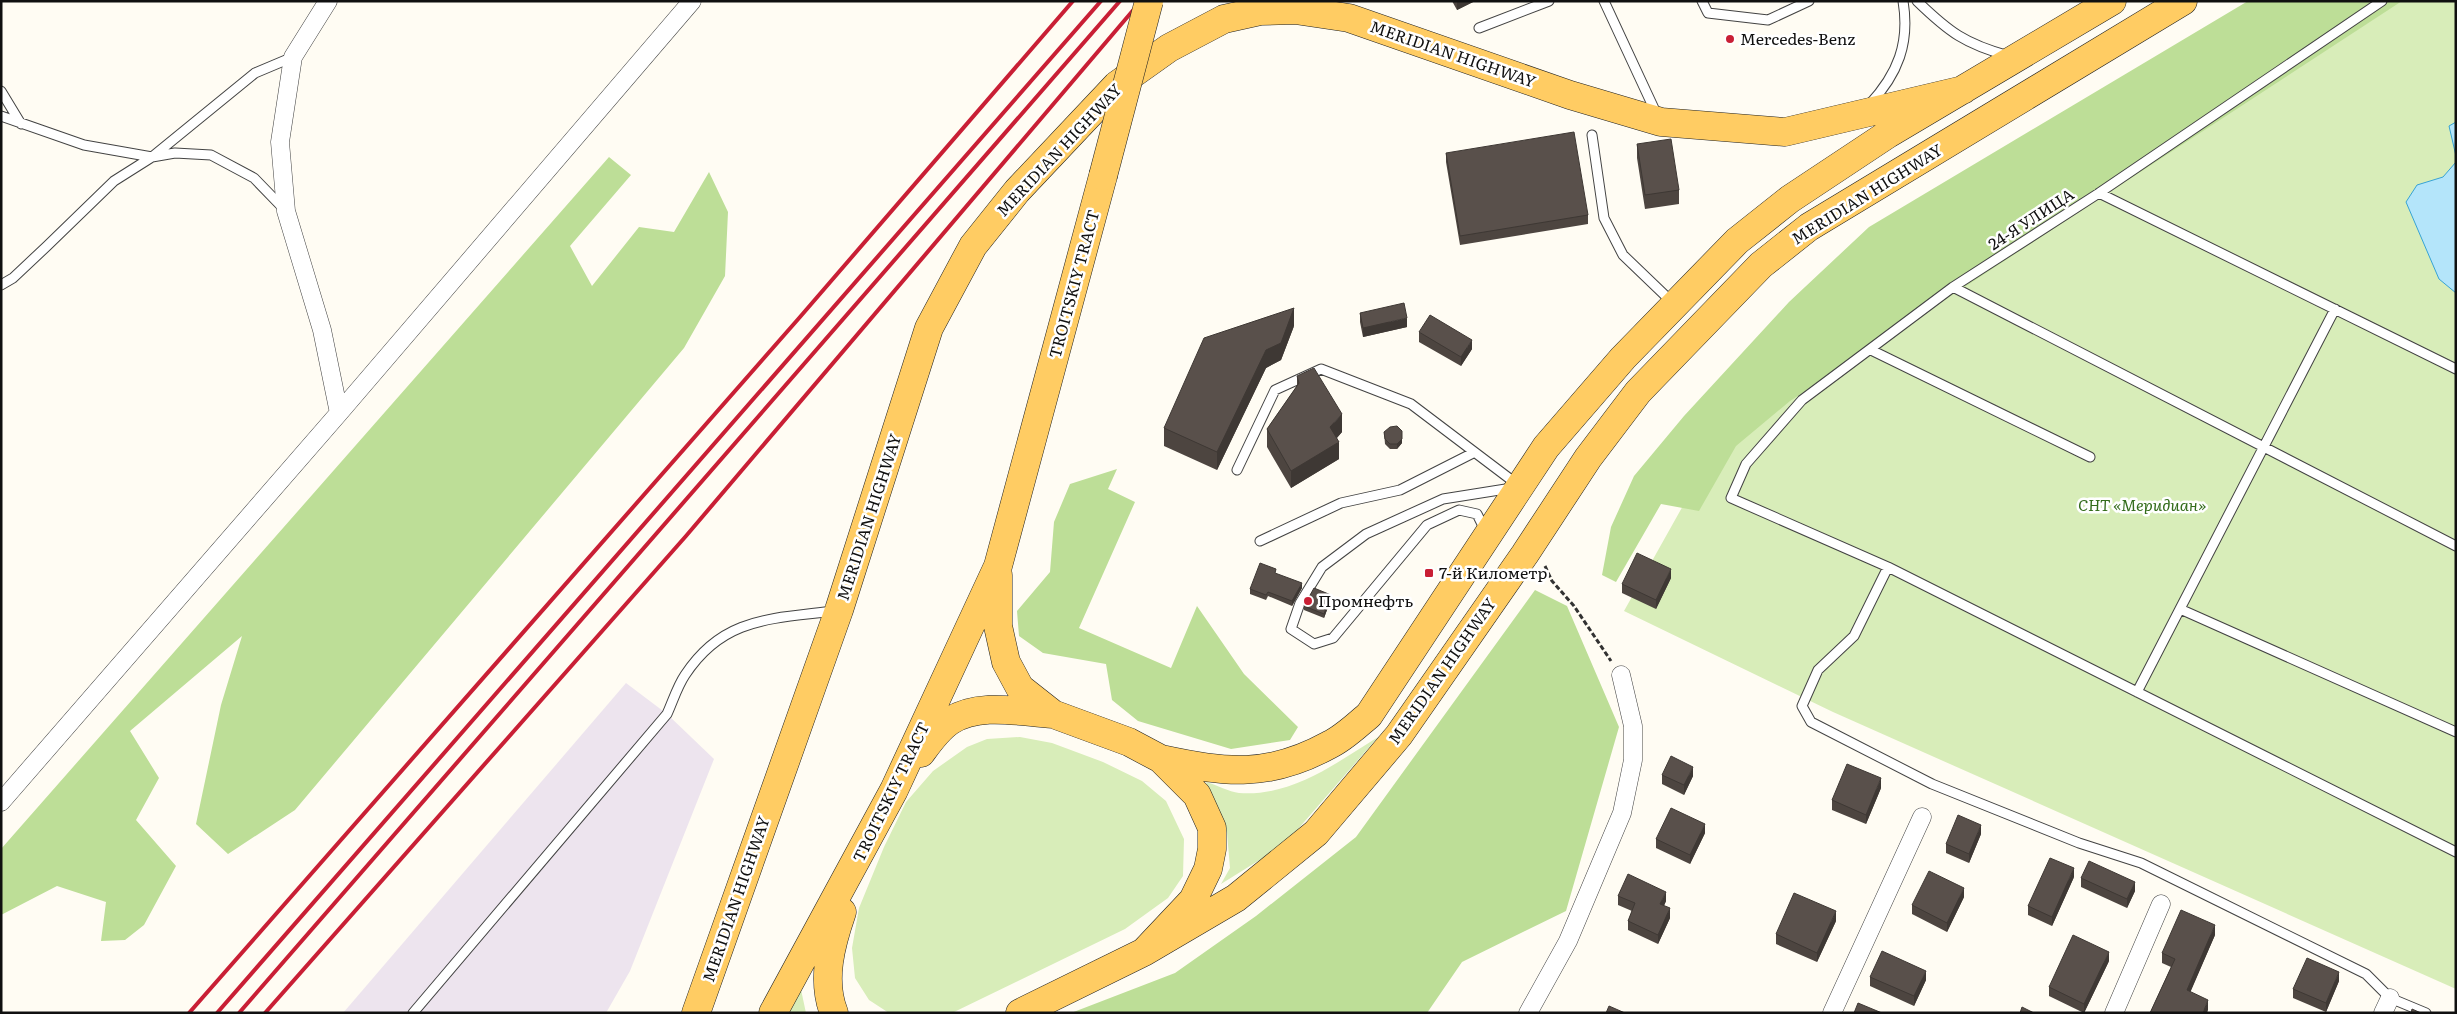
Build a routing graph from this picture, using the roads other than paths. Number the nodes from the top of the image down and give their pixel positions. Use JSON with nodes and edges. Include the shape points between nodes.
{"nodes":[{"id":1,"x":328,"y":1,"type":"edge"},
{"id":2,"x":692,"y":1,"type":"edge"},
{"id":3,"x":1149,"y":1,"type":"edge"},
{"id":4,"x":1549,"y":1,"type":"edge"},
{"id":5,"x":1604,"y":1,"type":"edge"},
{"id":6,"x":1702,"y":1,"type":"edge"},
{"id":7,"x":1809,"y":1,"type":"edge"},
{"id":8,"x":1903,"y":1,"type":"edge"},
{"id":9,"x":1918,"y":1,"type":"edge"},
{"id":10,"x":2112,"y":1,"type":"edge"},
{"id":11,"x":2183,"y":1,"type":"edge"},
{"id":12,"x":2382,"y":1,"type":"edge"},
{"id":13,"x":1479,"y":28,"type":"dead end"},
{"id":14,"x":293,"y":57,"type":"junction"},
{"id":15,"x":2016,"y":58,"type":"junction"},
{"id":16,"x":1963,"y":90,"type":"junction"},
{"id":17,"x":1,"y":91,"type":"edge"},
{"id":18,"x":1858,"y":115,"type":"junction"},
{"id":19,"x":1,"y":116,"type":"edge"},
{"id":20,"x":1660,"y":122,"type":"junction"},
{"id":21,"x":21,"y":124,"type":"junction"},
{"id":22,"x":1592,"y":134,"type":"dead end"},
{"id":23,"x":152,"y":157,"type":"junction"},
{"id":24,"x":2098,"y":193,"type":"junction"},
{"id":25,"x":286,"y":211,"type":"junction"},
{"id":26,"x":1,"y":285,"type":"edge"},
{"id":27,"x":1952,"y":287,"type":"junction"},
{"id":28,"x":1675,"y":304,"type":"junction"},
{"id":29,"x":2335,"y":309,"type":"junction"},
{"id":30,"x":1871,"y":350,"type":"junction"},
{"id":31,"x":2456,"y":369,"type":"edge"},
{"id":32,"x":339,"y":413,"type":"junction"},
{"id":33,"x":2264,"y":447,"type":"junction"},
{"id":34,"x":1473,"y":452,"type":"junction"},
{"id":35,"x":2090,"y":457,"type":"dead end"},
{"id":36,"x":1237,"y":470,"type":"dead end"},
{"id":37,"x":1520,"y":486,"type":"junction"},
{"id":38,"x":1488,"y":538,"type":"junction"},
{"id":39,"x":1260,"y":541,"type":"dead end"},
{"id":40,"x":2456,"y":546,"type":"edge"},
{"id":41,"x":998,"y":566,"type":"junction"},
{"id":42,"x":1888,"y":567,"type":"junction"},
{"id":43,"x":839,"y":610,"type":"junction"},
{"id":44,"x":2180,"y":610,"type":"junction"},
{"id":45,"x":1622,"y":675,"type":"road end"},
{"id":46,"x":2137,"y":692,"type":"junction"},
{"id":47,"x":1053,"y":714,"type":"junction"},
{"id":48,"x":2456,"y":732,"type":"edge"},
{"id":49,"x":1161,"y":759,"type":"junction"},
{"id":50,"x":894,"y":790,"type":"junction"},
{"id":51,"x":1,"y":802,"type":"edge"},
{"id":52,"x":1922,"y":817,"type":"dead end"},
{"id":53,"x":865,"y":847,"type":"junction"},
{"id":54,"x":2456,"y":852,"type":"edge"},
{"id":55,"x":2161,"y":904,"type":"dead end"},
{"id":56,"x":1144,"y":952,"type":"junction"},
{"id":57,"x":2386,"y":1005,"type":"edge"},
{"id":58,"x":413,"y":1013,"type":"edge"},
{"id":59,"x":696,"y":1013,"type":"edge"},
{"id":60,"x":773,"y":1013,"type":"edge"},
{"id":61,"x":834,"y":1013,"type":"edge"},
{"id":62,"x":1020,"y":1013,"type":"edge"},
{"id":63,"x":1528,"y":1013,"type":"edge"},
{"id":64,"x":1832,"y":1013,"type":"edge"},
{"id":65,"x":2114,"y":1013,"type":"edge"},
{"id":66,"x":2426,"y":1013,"type":"edge"}],
"edges":[{"from":1,"to":14,"type":"street"},
{"from":2,"to":32,"type":"street"},
{"from":3,"to":41,"type":"main road","name":"TROITSKIY TRACT","bridge":true},
{"from":4,"to":13,"type":"lane"},
{"from":5,"to":20,"type":"lane"},
{"from":6,"to":7,"type":"lane","via":[[1708,13],[1768,20]]},
{"from":8,"to":18,"type":"lane","via":[[1907,24],[1901,58],[1880,93]]},
{"from":9,"to":15,"type":"lane","via":[[1945,28],[1979,48]]},
{"from":10,"to":15,"type":"main road","name":"MERIDIAN HIGHWAY"},
{"from":11,"to":56,"type":"main road","name":"MERIDIAN HIGHWAY","via":[[1809,227],[1761,265],[1638,392],[1588,458],[1399,735],[1316,833],[1236,898]]},
{"from":12,"to":24,"type":"lane","name":"24-Я УЛИЦА"},
{"from":14,"to":23,"type":"lane","via":[[255,74]]},
{"from":14,"to":25,"type":"street","via":[[280,142]]},
{"from":15,"to":16,"type":"main road","name":"MERIDIAN HIGHWAY"},
{"from":16,"to":18,"type":"main road","name":"MERIDIAN HIGHWAY"},
{"from":16,"to":28,"type":"main road","name":"MERIDIAN HIGHWAY","via":[[1888,134],[1790,199],[1737,241]]},
{"from":17,"to":21,"type":"lane"},
{"from":18,"to":20,"type":"main road","name":"MERIDIAN HIGHWAY","via":[[1785,132]]},
{"from":19,"to":21,"type":"lane"},
{"from":20,"to":43,"type":"main road","name":"MERIDIAN HIGHWAY","via":[[1570,95],[1349,18],[1295,10],[1251,13],[1224,19],[1169,48],[1111,92],[1016,191],[973,246],[929,328]]},
{"from":21,"to":23,"type":"lane","via":[[84,145]]},
{"from":22,"to":28,"type":"lane","via":[[1604,218],[1623,254]]},
{"from":23,"to":25,"type":"lane","via":[[175,153],[211,155],[254,178]]},
{"from":23,"to":26,"type":"lane","via":[[114,181]]},
{"from":24,"to":27,"type":"lane","name":"24-Я УЛИЦА"},
{"from":24,"to":29,"type":"lane"},
{"from":25,"to":32,"type":"street","via":[[322,330]]},
{"from":27,"to":30,"type":"lane","name":"24-Я УЛИЦА"},
{"from":27,"to":33,"type":"lane"},
{"from":28,"to":37,"type":"main road","name":"MERIDIAN HIGHWAY","via":[[1546,447]]},
{"from":29,"to":31,"type":"lane"},
{"from":29,"to":33,"type":"lane"},
{"from":30,"to":35,"type":"lane"},
{"from":30,"to":42,"type":"lane","name":"24-Я УЛИЦА","via":[[1802,400],[1746,464],[1731,498]]},
{"from":32,"to":51,"type":"street"},
{"from":33,"to":40,"type":"lane"},
{"from":33,"to":44,"type":"lane"},
{"from":34,"to":36,"type":"lane","via":[[1411,404],[1321,369],[1275,390]]},
{"from":34,"to":37,"type":"lane"},
{"from":34,"to":39,"type":"lane","via":[[1400,490],[1341,504]]},
{"from":37,"to":38,"type":"main road","name":"MERIDIAN HIGHWAY"},
{"from":37,"to":38,"type":"lane","via":[[1443,500],[1366,534],[1322,567],[1300,603],[1291,629],[1314,644],[1333,638],[1427,525],[1459,510],[1477,514]]},
{"from":38,"to":49,"type":"main road","name":"MERIDIAN HIGHWAY","via":[[1369,715],[1330,745],[1282,766],[1252,771],[1207,769]]},
{"from":41,"to":47,"type":"main road","name":"TROITSKIY TRACT","via":[[998,626],[1006,662],[1020,688]]},
{"from":41,"to":50,"type":"main road","name":"TROITSKIY TRACT"},
{"from":42,"to":46,"type":"lane"},
{"from":42,"to":57,"type":"lane","via":[[1854,636],[1818,670],[1802,706],[1811,722],[1932,784],[2079,843],[2141,863],[2180,882],[2366,974]]},
{"from":43,"to":58,"type":"lane","via":[[756,621],[714,641],[684,676],[667,714]]},
{"from":43,"to":59,"type":"main road","name":"MERIDIAN HIGHWAY"},
{"from":44,"to":46,"type":"lane"},
{"from":44,"to":48,"type":"lane"},
{"from":45,"to":63,"type":"street","via":[[1632,726],[1633,760],[1622,813],[1568,941]]},
{"from":46,"to":54,"type":"lane"},
{"from":47,"to":49,"type":"main road","name":"TROITSKIY TRACT","via":[[1129,742]]},
{"from":47,"to":50,"type":"main road","via":[[971,711],[949,722],[932,738]]},
{"from":49,"to":56,"type":"main road","name":"TROITSKIY TRACT","via":[[1197,795],[1212,828],[1212,849],[1208,868],[1193,900]]},
{"from":50,"to":53,"type":"main road","name":"TROITSKIY TRACT"},
{"from":52,"to":64,"type":"street"},
{"from":53,"to":60,"type":"main road","name":"TROITSKIY TRACT"},
{"from":53,"to":61,"type":"main road","via":[[832,942],[828,974]]},
{"from":55,"to":65,"type":"street"},
{"from":56,"to":62,"type":"main road","name":"TROITSKIY TRACT"},
{"from":57,"to":66,"type":"lane"}]}
